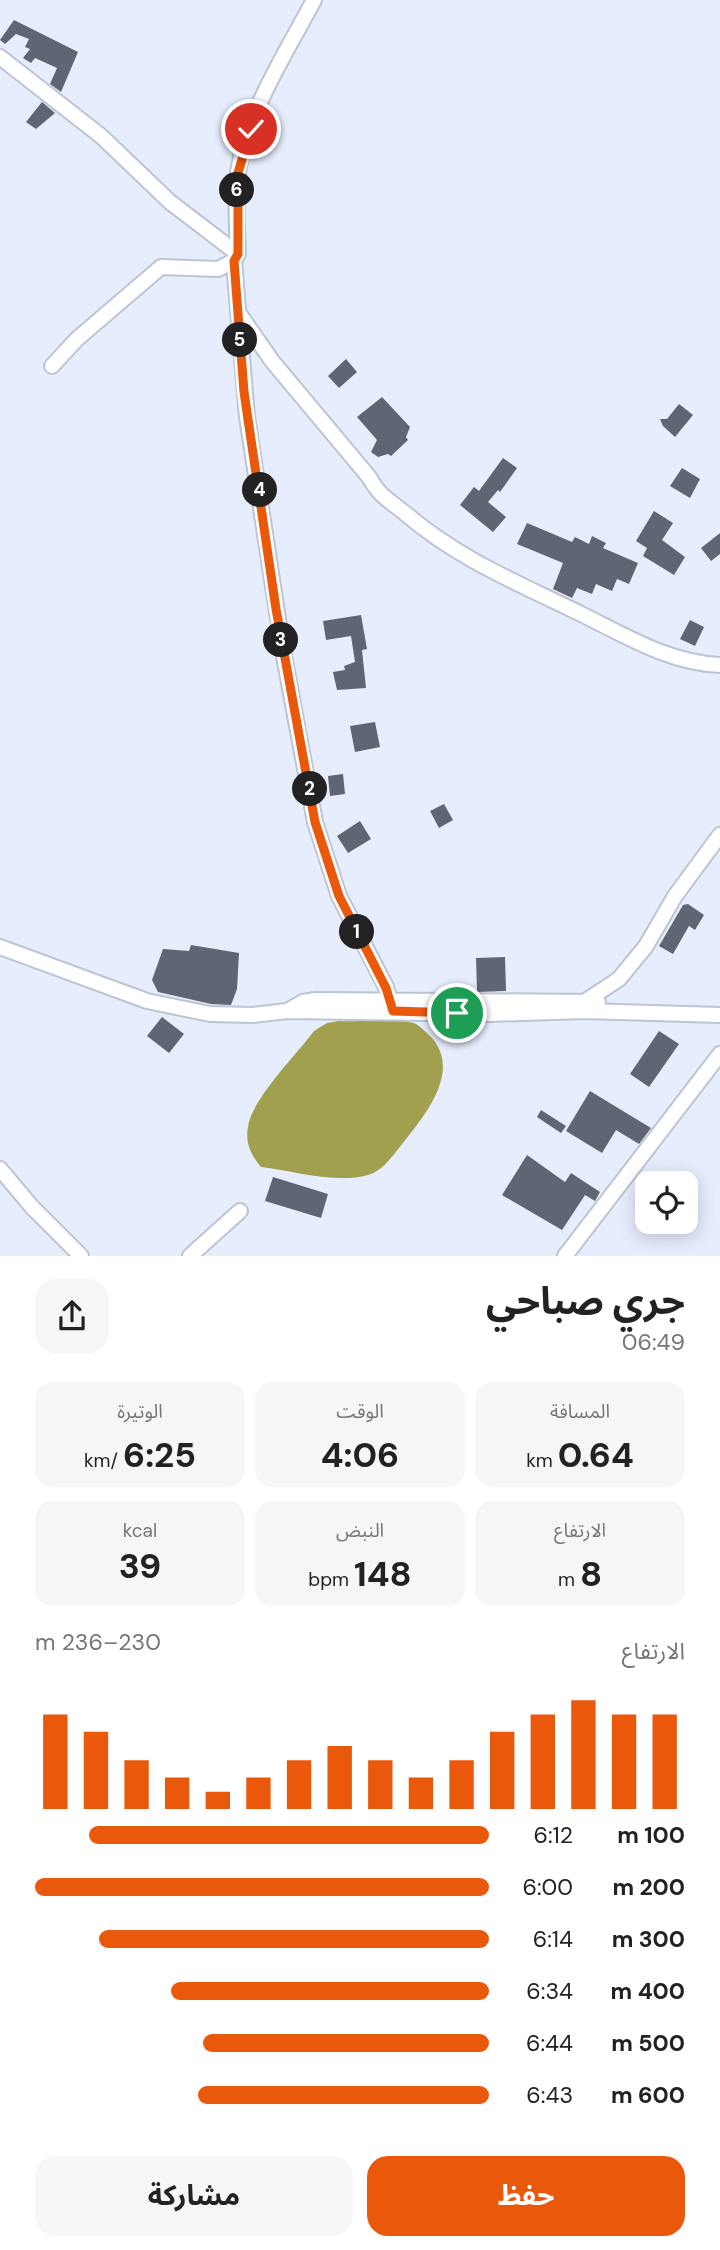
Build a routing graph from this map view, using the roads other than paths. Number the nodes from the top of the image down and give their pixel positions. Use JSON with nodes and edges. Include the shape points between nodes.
{"nodes":[{"id":1,"x":314,"y":0,"type":"edge"},
{"id":2,"x":0,"y":57,"type":"edge"},
{"id":3,"x":236,"y":257,"type":"junction"},
{"id":4,"x":237,"y":311,"type":"junction"},
{"id":5,"x":52,"y":366,"type":"dead end"},
{"id":6,"x":720,"y":665,"type":"edge"},
{"id":7,"x":720,"y":835,"type":"edge"},
{"id":8,"x":0,"y":947,"type":"edge"},
{"id":9,"x":584,"y":1002,"type":"junction"},
{"id":10,"x":392,"y":1005,"type":"junction"},
{"id":11,"x":720,"y":1006,"type":"edge"},
{"id":12,"x":489,"y":1008,"type":"junction"},
{"id":13,"x":720,"y":1015,"type":"edge"},
{"id":14,"x":720,"y":1054,"type":"edge"},
{"id":15,"x":0,"y":1169,"type":"edge"},
{"id":16,"x":240,"y":1211,"type":"dead end"},
{"id":17,"x":81,"y":1256,"type":"edge"},
{"id":18,"x":190,"y":1256,"type":"edge"},
{"id":19,"x":565,"y":1256,"type":"edge"}],
"edges":[{"from":1,"to":3,"type":"street","via":[[276,71],[243,151]]},
{"from":2,"to":3,"type":"street","via":[[102,136],[164,197]]},
{"from":3,"to":4,"type":"street"},
{"from":3,"to":5,"type":"street","via":[[218,269],[161,267]]},
{"from":4,"to":6,"type":"street","via":[[380,496],[441,543],[651,649]]},
{"from":4,"to":10,"type":"street","via":[[244,392],[276,609],[315,822],[339,896]]},
{"from":7,"to":9,"type":"street","via":[[675,896],[646,946],[619,979]]},
{"from":8,"to":10,"type":"street","via":[[182,1010],[228,1015]]},
{"from":9,"to":11,"type":"street"},
{"from":9,"to":12,"type":"street"},
{"from":10,"to":12,"type":"street"},
{"from":12,"to":13,"type":"street"},
{"from":14,"to":19,"type":"street"},
{"from":15,"to":17,"type":"street"},
{"from":16,"to":18,"type":"street"}]}
